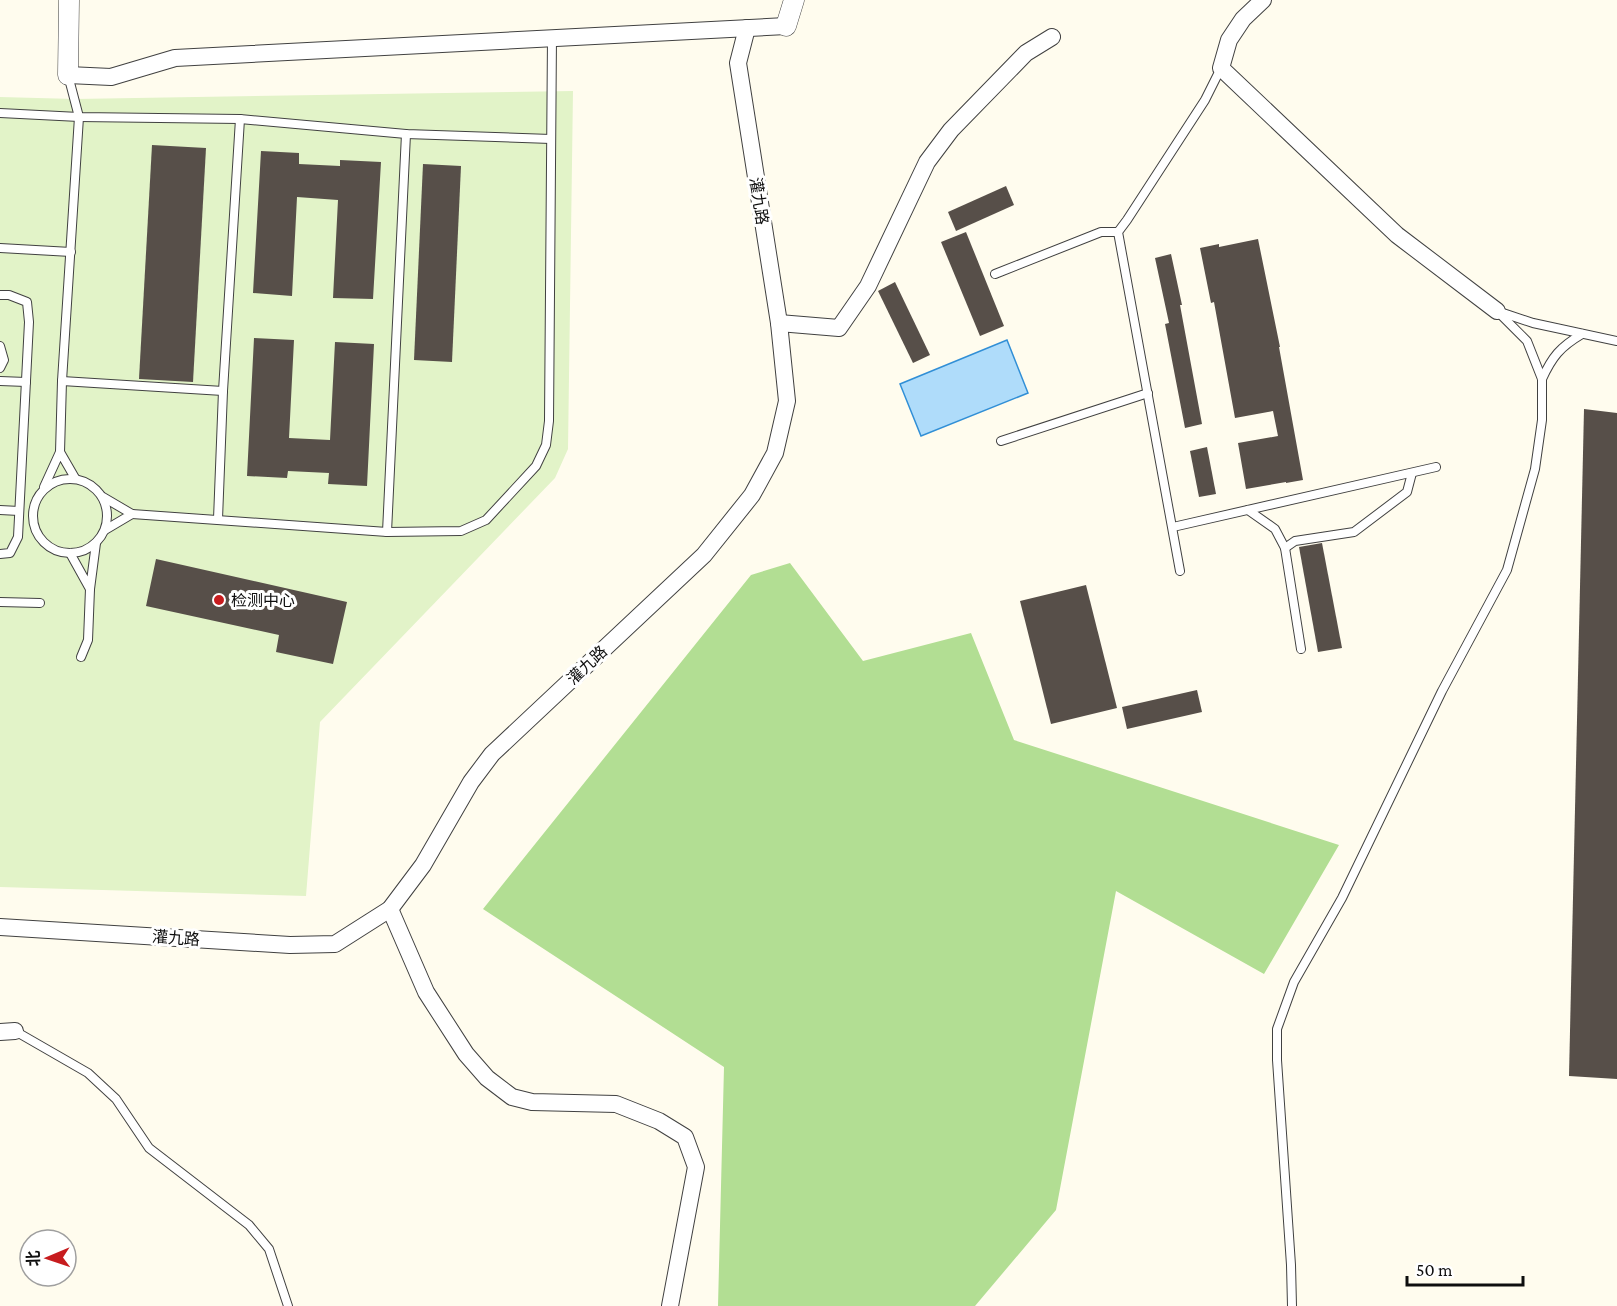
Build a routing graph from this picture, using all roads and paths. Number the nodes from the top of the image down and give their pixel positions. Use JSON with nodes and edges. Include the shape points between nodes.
{"nodes":[{"id":1,"x":69,"y":0,"type":"edge"},
{"id":2,"x":783,"y":0,"type":"edge"},
{"id":3,"x":794,"y":0,"type":"edge"},
{"id":4,"x":1263,"y":0,"type":"edge"},
{"id":5,"x":786,"y":26,"type":"junction"},
{"id":6,"x":747,"y":28,"type":"junction"},
{"id":7,"x":552,"y":37,"type":"junction"},
{"id":8,"x":1052,"y":37,"type":"dead end"},
{"id":9,"x":1221,"y":68,"type":"junction"},
{"id":10,"x":68,"y":75,"type":"junction"},
{"id":11,"x":0,"y":113,"type":"edge"},
{"id":12,"x":79,"y":117,"type":"junction"},
{"id":13,"x":240,"y":119,"type":"junction"},
{"id":14,"x":406,"y":134,"type":"junction"},
{"id":15,"x":551,"y":139,"type":"junction"},
{"id":16,"x":1118,"y":232,"type":"junction"},
{"id":17,"x":0,"y":248,"type":"edge"},
{"id":18,"x":71,"y":252,"type":"junction"},
{"id":19,"x":995,"y":274,"type":"dead end"},
{"id":20,"x":0,"y":295,"type":"edge"},
{"id":21,"x":1497,"y":311,"type":"junction"},
{"id":22,"x":779,"y":323,"type":"junction"},
{"id":23,"x":1582,"y":334,"type":"junction"},
{"id":24,"x":1617,"y":341,"type":"edge"},
{"id":25,"x":0,"y":346,"type":"edge"},
{"id":26,"x":0,"y":368,"type":"edge"},
{"id":27,"x":1542,"y":379,"type":"junction"},
{"id":28,"x":0,"y":381,"type":"edge"},
{"id":29,"x":62,"y":381,"type":"junction"},
{"id":30,"x":26,"y":382,"type":"junction"},
{"id":31,"x":223,"y":391,"type":"junction"},
{"id":32,"x":1148,"y":393,"type":"junction"},
{"id":33,"x":1001,"y":441,"type":"dead end"},
{"id":34,"x":60,"y":452,"type":"junction"},
{"id":35,"x":1436,"y":467,"type":"dead end"},
{"id":36,"x":1412,"y":473,"type":"junction"},
{"id":37,"x":75,"y":478,"type":"junction"},
{"id":38,"x":44,"y":489,"type":"junction"},
{"id":39,"x":103,"y":497,"type":"junction"},
{"id":40,"x":0,"y":510,"type":"edge"},
{"id":41,"x":1248,"y":510,"type":"junction"},
{"id":42,"x":19,"y":511,"type":"junction"},
{"id":43,"x":132,"y":514,"type":"junction"},
{"id":44,"x":218,"y":519,"type":"junction"},
{"id":45,"x":1173,"y":527,"type":"junction"},
{"id":46,"x":105,"y":530,"type":"junction"},
{"id":47,"x":387,"y":532,"type":"junction"},
{"id":48,"x":96,"y":543,"type":"junction"},
{"id":49,"x":1285,"y":548,"type":"junction"},
{"id":50,"x":70,"y":553,"type":"junction"},
{"id":51,"x":0,"y":554,"type":"edge"},
{"id":52,"x":1180,"y":571,"type":"dead end"},
{"id":53,"x":90,"y":589,"type":"junction"},
{"id":54,"x":0,"y":602,"type":"edge"},
{"id":55,"x":40,"y":603,"type":"dead end"},
{"id":56,"x":1301,"y":649,"type":"dead end"},
{"id":57,"x":81,"y":657,"type":"dead end"},
{"id":58,"x":390,"y":909,"type":"junction"},
{"id":59,"x":0,"y":927,"type":"edge"},
{"id":60,"x":8,"y":1032,"type":"edge"},
{"id":61,"x":288,"y":1306,"type":"edge"},
{"id":62,"x":670,"y":1306,"type":"edge"},
{"id":63,"x":1292,"y":1306,"type":"edge"}],
"edges":[{"from":1,"to":10,"type":"street"},
{"from":2,"to":5,"type":"street"},
{"from":3,"to":5,"type":"street"},
{"from":4,"to":9,"type":"street","via":[[1229,40]]},
{"from":5,"to":6,"type":"street"},
{"from":6,"to":7,"type":"street"},
{"from":6,"to":22,"type":"street","name":"灌九路","via":[[738,63]]},
{"from":7,"to":10,"type":"street","via":[[175,58],[111,77]]},
{"from":7,"to":15,"type":"lane"},
{"from":8,"to":22,"type":"street","via":[[1026,53],[951,130],[927,162],[868,286],[839,328]]},
{"from":9,"to":16,"type":"lane","via":[[1205,100]]},
{"from":9,"to":21,"type":"street","via":[[1397,235]]},
{"from":10,"to":12,"type":"lane"},
{"from":11,"to":12,"type":"lane"},
{"from":12,"to":13,"type":"lane"},
{"from":12,"to":18,"type":"lane"},
{"from":13,"to":14,"type":"lane"},
{"from":13,"to":31,"type":"lane"},
{"from":14,"to":15,"type":"lane"},
{"from":14,"to":47,"type":"lane"},
{"from":15,"to":47,"type":"lane","via":[[546,445],[536,466],[486,520],[461,531]]},
{"from":16,"to":19,"type":"lane","via":[[1101,232]]},
{"from":16,"to":32,"type":"lane"},
{"from":17,"to":18,"type":"lane"},
{"from":18,"to":29,"type":"lane"},
{"from":20,"to":30,"type":"lane","via":[[27,302]]},
{"from":21,"to":23,"type":"lane"},
{"from":21,"to":27,"type":"lane","via":[[1527,341]]},
{"from":22,"to":58,"type":"street","name":"灌九路","via":[[787,401],[775,453],[752,495],[704,555],[492,754],[471,782],[423,865]]},
{"from":23,"to":24,"type":"lane"},
{"from":23,"to":27,"type":"lane","via":[[1551,360]]},
{"from":25,"to":26,"type":"lane","via":[[4,360]]},
{"from":27,"to":63,"type":"lane","via":[[1542,420],[1535,469],[1507,570],[1442,692],[1342,898],[1294,982],[1277,1029]]},
{"from":28,"to":30,"type":"lane"},
{"from":29,"to":31,"type":"lane"},
{"from":29,"to":34,"type":"lane"},
{"from":30,"to":42,"type":"lane"},
{"from":31,"to":44,"type":"lane"},
{"from":32,"to":33,"type":"lane"},
{"from":32,"to":45,"type":"lane"},
{"from":34,"to":37,"type":"lane"},
{"from":34,"to":38,"type":"lane"},
{"from":35,"to":36,"type":"lane"},
{"from":36,"to":41,"type":"lane"},
{"from":36,"to":49,"type":"lane","via":[[1407,492],[1354,532],[1295,541]]},
{"from":37,"to":38,"type":"lane","via":[[64,478]]},
{"from":37,"to":39,"type":"lane","via":[[86,481]]},
{"from":38,"to":50,"type":"lane","via":[[33,508],[36,530],[50,547]]},
{"from":39,"to":43,"type":"lane"},
{"from":39,"to":46,"type":"lane","via":[[108,519]]},
{"from":40,"to":42,"type":"lane"},
{"from":41,"to":45,"type":"lane"},
{"from":41,"to":49,"type":"lane","via":[[1275,529]]},
{"from":42,"to":51,"type":"lane","via":[[18,537],[10,553]]},
{"from":43,"to":44,"type":"lane"},
{"from":43,"to":46,"type":"lane"},
{"from":44,"to":47,"type":"lane"},
{"from":45,"to":52,"type":"lane"},
{"from":46,"to":48,"type":"lane"},
{"from":48,"to":50,"type":"lane","via":[[89,549]]},
{"from":48,"to":53,"type":"lane"},
{"from":49,"to":56,"type":"lane"},
{"from":50,"to":53,"type":"lane"},
{"from":53,"to":57,"type":"lane","via":[[88,640]]},
{"from":54,"to":55,"type":"lane"},
{"from":58,"to":59,"type":"street","name":"灌九路","via":[[335,944],[290,945]]},
{"from":58,"to":62,"type":"street","via":[[426,992],[466,1054],[487,1078],[512,1097],[532,1102],[616,1104],[659,1120],[685,1137],[696,1167]]},
{"from":60,"to":61,"type":"lane","via":[[88,1073],[116,1099],[149,1148],[249,1225],[269,1249]]}]}
